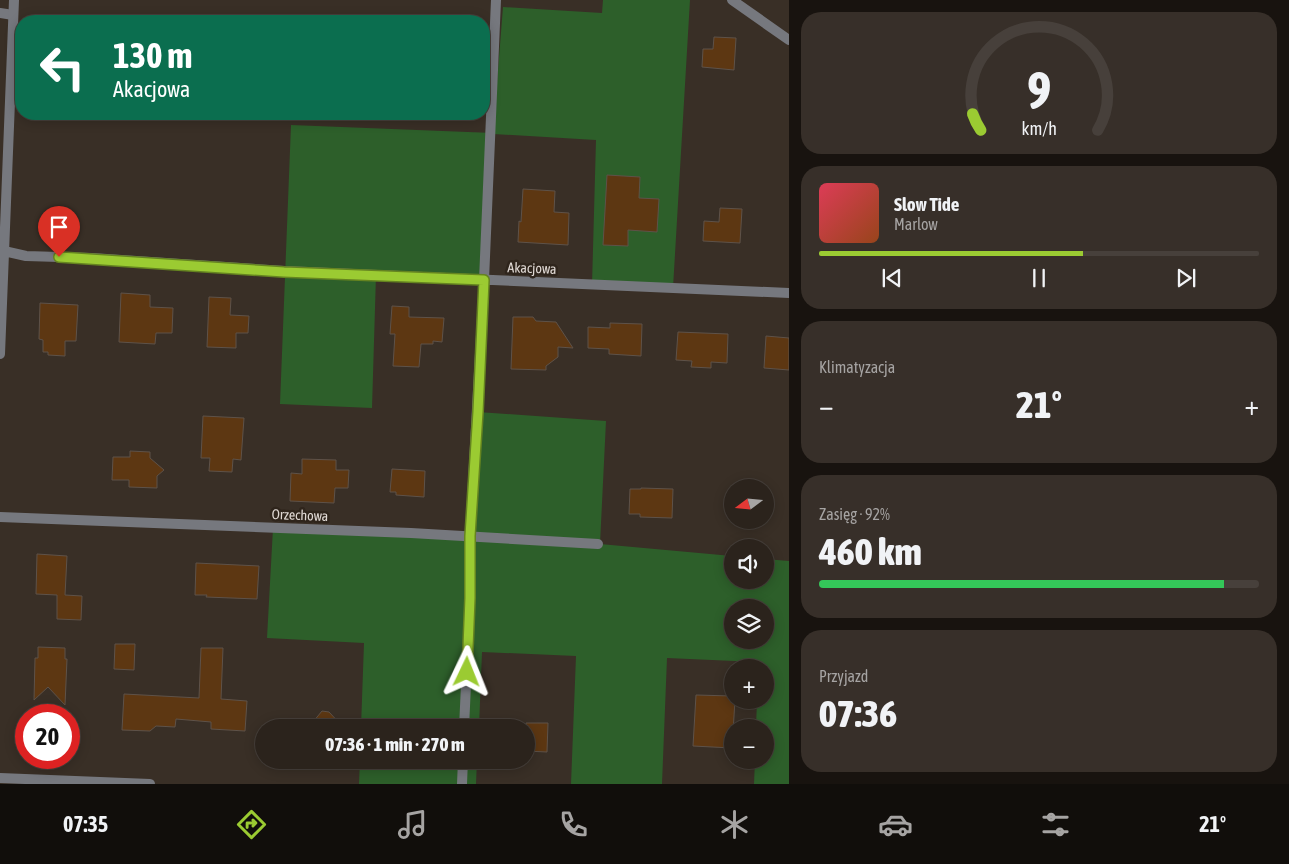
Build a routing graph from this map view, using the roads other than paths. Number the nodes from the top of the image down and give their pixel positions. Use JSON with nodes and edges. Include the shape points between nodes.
{"nodes":[{"id":1,"x":14,"y":0,"type":"edge"},
{"id":2,"x":496,"y":0,"type":"edge"},
{"id":3,"x":732,"y":0,"type":"edge"},
{"id":4,"x":0,"y":14,"type":"edge"},
{"id":5,"x":13,"y":15,"type":"junction"},
{"id":6,"x":789,"y":40,"type":"edge"},
{"id":7,"x":2,"y":250,"type":"edge"},
{"id":8,"x":484,"y":280,"type":"junction"},
{"id":9,"x":789,"y":293,"type":"edge"},
{"id":10,"x":0,"y":354,"type":"edge"},
{"id":11,"x":0,"y":518,"type":"edge"},
{"id":12,"x":470,"y":536,"type":"junction"},
{"id":13,"x":598,"y":544,"type":"dead end"},
{"id":14,"x":464,"y":719,"type":"edge"},
{"id":15,"x":463,"y":769,"type":"edge"},
{"id":16,"x":0,"y":778,"type":"edge"},
{"id":17,"x":150,"y":784,"type":"edge"},
{"id":18,"x":462,"y":784,"type":"edge"}],
"edges":[{"from":1,"to":5,"type":"street"},
{"from":2,"to":8,"type":"street"},
{"from":3,"to":6,"type":"street"},
{"from":4,"to":5,"type":"street"},
{"from":5,"to":7,"type":"street"},
{"from":7,"to":8,"type":"street","name":"Akacjowa","via":[[26,256]]},
{"from":7,"to":10,"type":"street"},
{"from":8,"to":9,"type":"street","name":"Akacjowa"},
{"from":8,"to":12,"type":"street"},
{"from":11,"to":12,"type":"street","name":"Orzechowa"},
{"from":12,"to":13,"type":"street","name":"Orzechowa"},
{"from":12,"to":14,"type":"street"},
{"from":15,"to":18,"type":"street"},
{"from":16,"to":17,"type":"street"}]}
